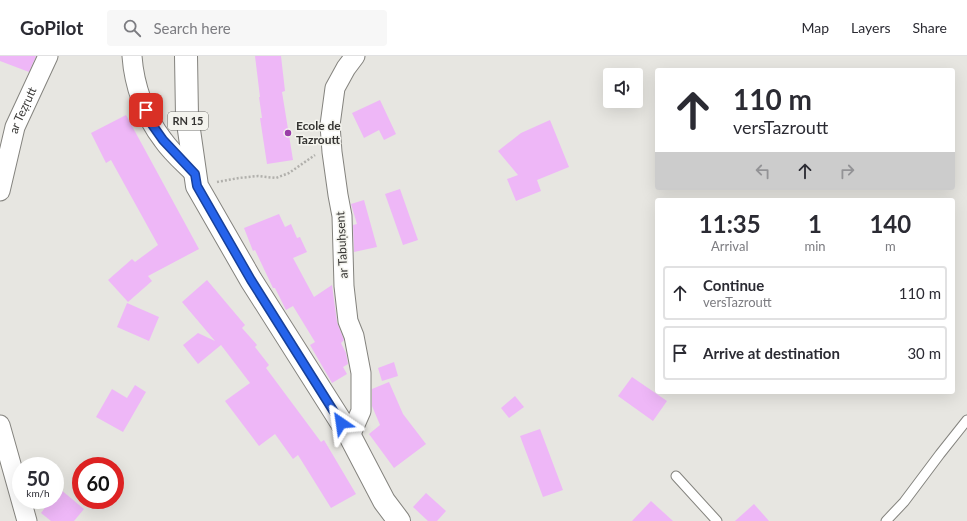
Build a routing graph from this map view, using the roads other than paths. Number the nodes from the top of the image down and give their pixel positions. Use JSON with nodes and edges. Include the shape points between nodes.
{"nodes":[{"id":1,"x":48,"y":56,"type":"edge"},
{"id":2,"x":132,"y":56,"type":"edge"},
{"id":3,"x":186,"y":56,"type":"edge"},
{"id":4,"x":355,"y":56,"type":"edge"},
{"id":5,"x":196,"y":180,"type":"junction"},
{"id":6,"x":0,"y":191,"type":"edge"},
{"id":7,"x":967,"y":420,"type":"edge"},
{"id":8,"x":0,"y":425,"type":"edge"},
{"id":9,"x":350,"y":436,"type":"junction"},
{"id":10,"x":676,"y":476,"type":"dead end"},
{"id":11,"x":27,"y":521,"type":"edge"},
{"id":12,"x":399,"y":521,"type":"edge"},
{"id":13,"x":717,"y":521,"type":"edge"},
{"id":14,"x":886,"y":521,"type":"edge"}],
"edges":[{"from":1,"to":6,"type":"street","name":"ar Teẓṛutt","via":[[15,126]]},
{"from":2,"to":5,"type":"street","via":[[133,71],[151,123]]},
{"from":3,"to":5,"type":"main road","number":"RN 15","via":[[187,116]]},
{"from":4,"to":9,"type":"street","name":"ar Tabuḥsent","via":[[335,88],[330,125],[342,216],[348,321],[354,336],[361,373],[361,411]]},
{"from":5,"to":9,"type":"main road","number":"RN 15","via":[[251,280]]},
{"from":7,"to":14,"type":"lane","via":[[904,502]]},
{"from":8,"to":11,"type":"street"},
{"from":9,"to":12,"type":"main road","number":"RN 15","via":[[384,501]]},
{"from":10,"to":13,"type":"lane"}]}
